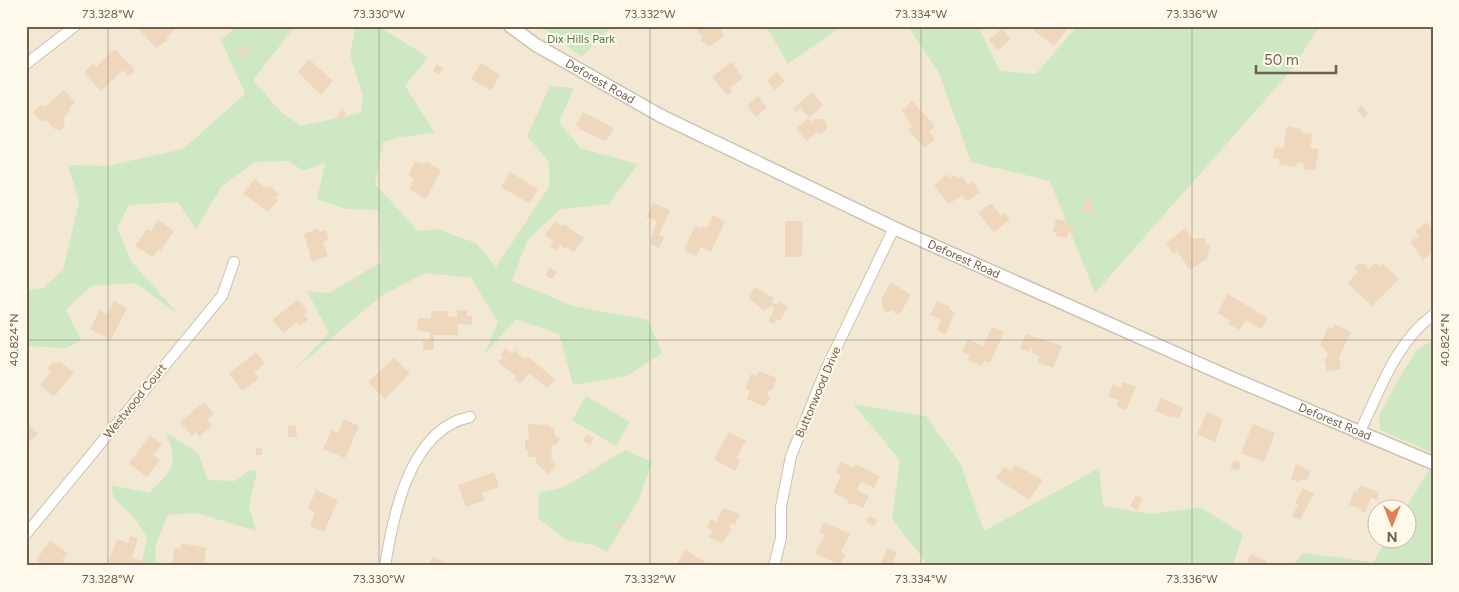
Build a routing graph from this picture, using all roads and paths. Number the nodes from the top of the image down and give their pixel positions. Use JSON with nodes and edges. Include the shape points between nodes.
{"nodes":[{"id":1,"x":75,"y":26,"type":"edge"},
{"id":2,"x":510,"y":26,"type":"edge"},
{"id":3,"x":26,"y":64,"type":"edge"},
{"id":4,"x":894,"y":228,"type":"junction"},
{"id":5,"x":234,"y":262,"type":"dead end"},
{"id":6,"x":1433,"y":315,"type":"edge"},
{"id":7,"x":470,"y":417,"type":"dead end"},
{"id":8,"x":1360,"y":431,"type":"junction"},
{"id":9,"x":1433,"y":463,"type":"edge"},
{"id":10,"x":26,"y":534,"type":"edge"},
{"id":11,"x":385,"y":566,"type":"edge"},
{"id":12,"x":774,"y":566,"type":"edge"}],
"edges":[{"from":1,"to":3,"type":"street"},
{"from":2,"to":4,"type":"street","name":"Deforest Road","via":[[536,45],[661,116]]},
{"from":4,"to":8,"type":"street","name":"Deforest Road","via":[[1229,378]]},
{"from":4,"to":12,"type":"street","name":"Buttonwood Drive","via":[[826,369],[794,448],[781,507],[781,538]]},
{"from":5,"to":10,"type":"street","name":"Westwood Court","via":[[222,296]]},
{"from":6,"to":8,"type":"street","via":[[1398,351]]},
{"from":7,"to":11,"type":"street","via":[[459,419],[438,432],[407,477],[397,504]]},
{"from":8,"to":9,"type":"street","name":"Deforest Road"}]}
